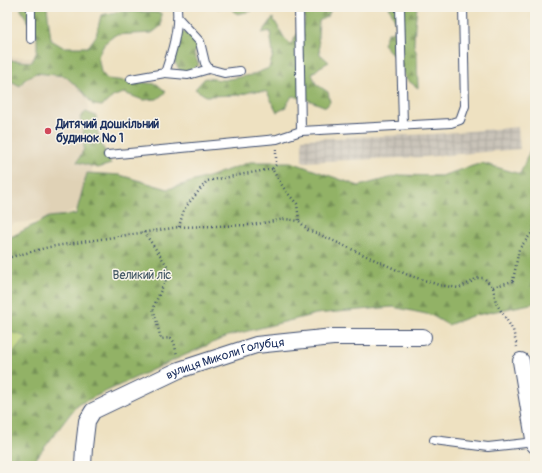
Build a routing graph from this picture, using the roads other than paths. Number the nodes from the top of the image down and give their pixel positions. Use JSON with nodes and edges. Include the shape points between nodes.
{"nodes":[{"id":1,"x":31,"y":7,"type":"edge"},
{"id":2,"x":177,"y":7,"type":"edge"},
{"id":3,"x":299,"y":7,"type":"edge"},
{"id":4,"x":400,"y":7,"type":"edge"},
{"id":5,"x":463,"y":7,"type":"edge"},
{"id":6,"x":178,"y":18,"type":"junction"},
{"id":7,"x":31,"y":39,"type":"dead end"},
{"id":8,"x":209,"y":69,"type":"junction"},
{"id":9,"x":240,"y":71,"type":"dead end"},
{"id":10,"x":165,"y":73,"type":"junction"},
{"id":11,"x":131,"y":79,"type":"dead end"},
{"id":12,"x":403,"y":125,"type":"junction"},
{"id":13,"x":301,"y":131,"type":"junction"},
{"id":14,"x":108,"y":154,"type":"dead end"},
{"id":15,"x":423,"y":337,"type":"dead end"},
{"id":16,"x":521,"y":361,"type":"road end"},
{"id":17,"x":434,"y":440,"type":"dead end"},
{"id":18,"x":535,"y":443,"type":"edge"},
{"id":19,"x":83,"y":466,"type":"edge"}],
"edges":[{"from":1,"to":7,"type":"lane"},
{"from":2,"to":6,"type":"lane"},
{"from":3,"to":13,"type":"lane"},
{"from":4,"to":12,"type":"lane"},
{"from":5,"to":12,"type":"lane","via":[[465,106],[460,120],[451,123]]},
{"from":6,"to":8,"type":"lane","via":[[200,42]]},
{"from":6,"to":10,"type":"lane"},
{"from":8,"to":9,"type":"lane","via":[[224,73]]},
{"from":8,"to":10,"type":"lane","via":[[188,76]]},
{"from":10,"to":11,"type":"lane"},
{"from":12,"to":13,"type":"lane"},
{"from":13,"to":14,"type":"lane","via":[[276,139]]},
{"from":15,"to":19,"type":"street","name":"вулиця Миколи Голубця","via":[[333,337],[256,345],[179,370],[93,411],[87,422]]},
{"from":16,"to":18,"type":"street"},
{"from":17,"to":18,"type":"lane","via":[[488,447]]}]}
